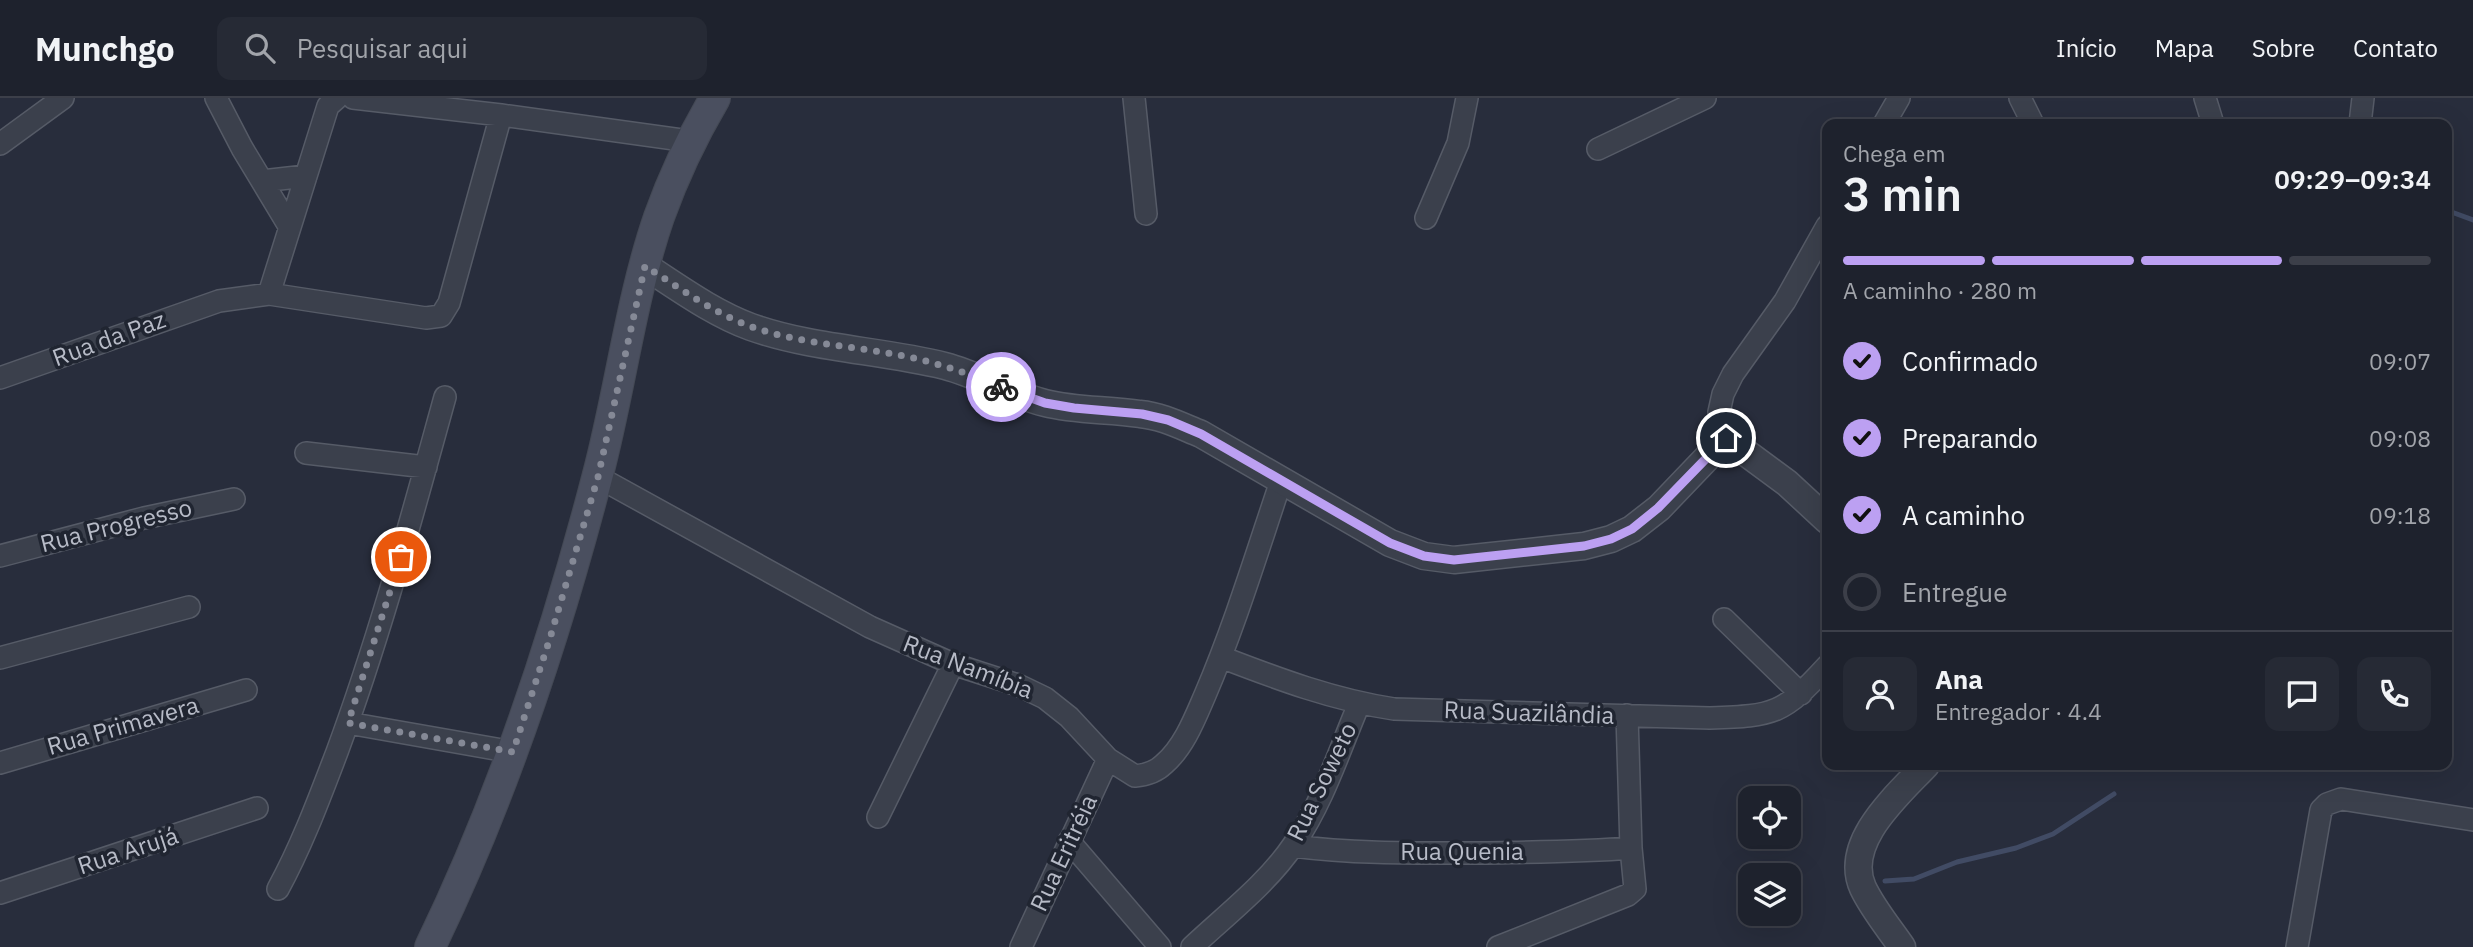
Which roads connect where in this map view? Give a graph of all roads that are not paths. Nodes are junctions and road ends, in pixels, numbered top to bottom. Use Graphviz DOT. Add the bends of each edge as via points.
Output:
graph roads {
  1 [pos="63,98"];
  2 [pos="216,98"];
  3 [pos="337,98"];
  4 [pos="353,98"];
  5 [pos="715,98"];
  6 [pos="1134,98"];
  7 [pos="1467,98"];
  8 [pos="1705,98"];
  9 [pos="1899,98"];
  10 [pos="2020,98"];
  11 [pos="2205,98"];
  12 [pos="2363,98"];
  13 [pos="501,114"];
  14 [pos="1887,119"];
  15 [pos="2030,119"];
  16 [pos="2211,119"];
  17 [pos="2361,119"];
  18 [pos="689,141"];
  19 [pos="0,144"];
  20 [pos="1598,149"];
  21 [pos="306,176"];
  22 [pos="262,181"];
  23 [pos="1146,214"];
  24 [pos="1426,218"];
  25 [pos="289,226"];
  26 [pos="1822,235"];
  27 [pos="645,266"];
  28 [pos="269,294"];
  29 [pos="0,378"];
  30 [pos="445,397"];
  31 [pos="1726,438"];
  32 [pos="306,453"];
  33 [pos="426,467"];
  34 [pos="598,477"];
  35 [pos="1281,481"];
  36 [pos="233,499"];
  37 [pos="1822,515"];
  38 [pos="0,556"];
  39 [pos="189,607"];
  40 [pos="1724,619"];
  41 [pos="1222,657"];
  42 [pos="0,658"];
  43 [pos="953,664"];
  44 [pos="1822,671"];
  45 [pos="246,690"];
  46 [pos="1801,694"];
  47 [pos="1359,704"];
  48 [pos="1627,715"];
  49 [pos="348,723"];
  50 [pos="513,752"];
  51 [pos="1108,759"];
  52 [pos="0,763"];
  53 [pos="1921,770"];
  54 [pos="257,808"];
  55 [pos="878,817"];
  56 [pos="2473,820"];
  57 [pos="1069,841"];
  58 [pos="1293,846"];
  59 [pos="1631,848"];
  60 [pos="278,889"];
  61 [pos="0,893"];
  62 [pos="430,947"];
  63 [pos="1021,947"];
  64 [pos="1160,947"];
  65 [pos="1192,947"];
  66 [pos="1498,947"];
  67 [pos="1902,947"];
  68 [pos="2297,947"];
  1 -- 19 [label="street"];
  2 -- 22 [label="street"];
  3 -- 21 [label="street" via="328,106"];
  4 -- 13 [label="street"];
  5 -- 18 [label="main road"];
  6 -- 23 [label="street"];
  7 -- 24 [label="street" via="1458,143"];
  8 -- 20 [label="street"];
  9 -- 14 [label="street"];
  10 -- 15 [label="street"];
  11 -- 16 [label="street"];
  12 -- 17 [label="street"];
  13 -- 18 [label="street"];
  13 -- 28 [label="street, Rua da Paz" via="449,303 441,316"];
  18 -- 27 [label="main road"];
  21 -- 22 [label="street"];
  21 -- 25 [label="street"];
  22 -- 25 [label="street"];
  25 -- 28 [label="street"];
  26 -- 31 [label="street" via="1785,301 1732,374 1719,412"];
  27 -- 34 [label="main road"];
  27 -- 35 [label="street" via="715,311 751,327 948,367 1045,403 1168,420"];
  28 -- 29 [label="street, Rua da Paz" via="219,300"];
  30 -- 33 [label="street"];
  31 -- 35 [label="street" via="1684,484 1632,529 1584,546 1481,558 1424,556 1390,543"];
  31 -- 37 [label="street"];
  32 -- 33 [label="street"];
  33 -- 49 [label="street"];
  34 -- 43 [label="street, Rua Namíbia" via="870,627"];
  34 -- 50 [label="main road"];
  35 -- 41 [label="street, Rua Namíbia"];
  36 -- 38 [label="street, Rua Progresso"];
  39 -- 42 [label="street"];
  40 -- 46 [label="street"];
  41 -- 47 [label="street, Rua Suazilândia"];
  41 -- 51 [label="street, Rua Namíbia" via="1181,745 1164,764 1149,774 1135,776"];
  43 -- 51 [label="street, Rua Namíbia" via="1045,698"];
  43 -- 55 [label="street"];
  44 -- 46 [label="street, Rua Suazilândia"];
  45 -- 52 [label="street, Rua Primavera"];
  46 -- 48 [label="street, Rua Suazilândia" via="1774,712 1754,717"];
  47 -- 48 [label="street, Rua Suazilândia" via="1394,709"];
  47 -- 58 [label="street, Rua Soweto" via="1311,817"];
  48 -- 59 [label="street"];
  49 -- 50 [label="street"];
  49 -- 60 [label="street" via="311,821"];
  50 -- 62 [label="main road" via="460,886"];
  51 -- 57 [label="street, Rua Eritréia"];
  53 -- 67 [label="street" via="1870,830 1859,872 1862,887"];
  54 -- 61 [label="street, Rua Arujá"];
  56 -- 68 [label="street" via="2341,799 2327,804 2321,810"];
  57 -- 63 [label="street, Rua Eritréia"];
  57 -- 64 [label="street"];
  58 -- 59 [label="street, Rua Quenia" via="1443,853"];
  58 -- 65 [label="street, Rua Soweto"];
  59 -- 66 [label="street" via="1633,892"];
}
